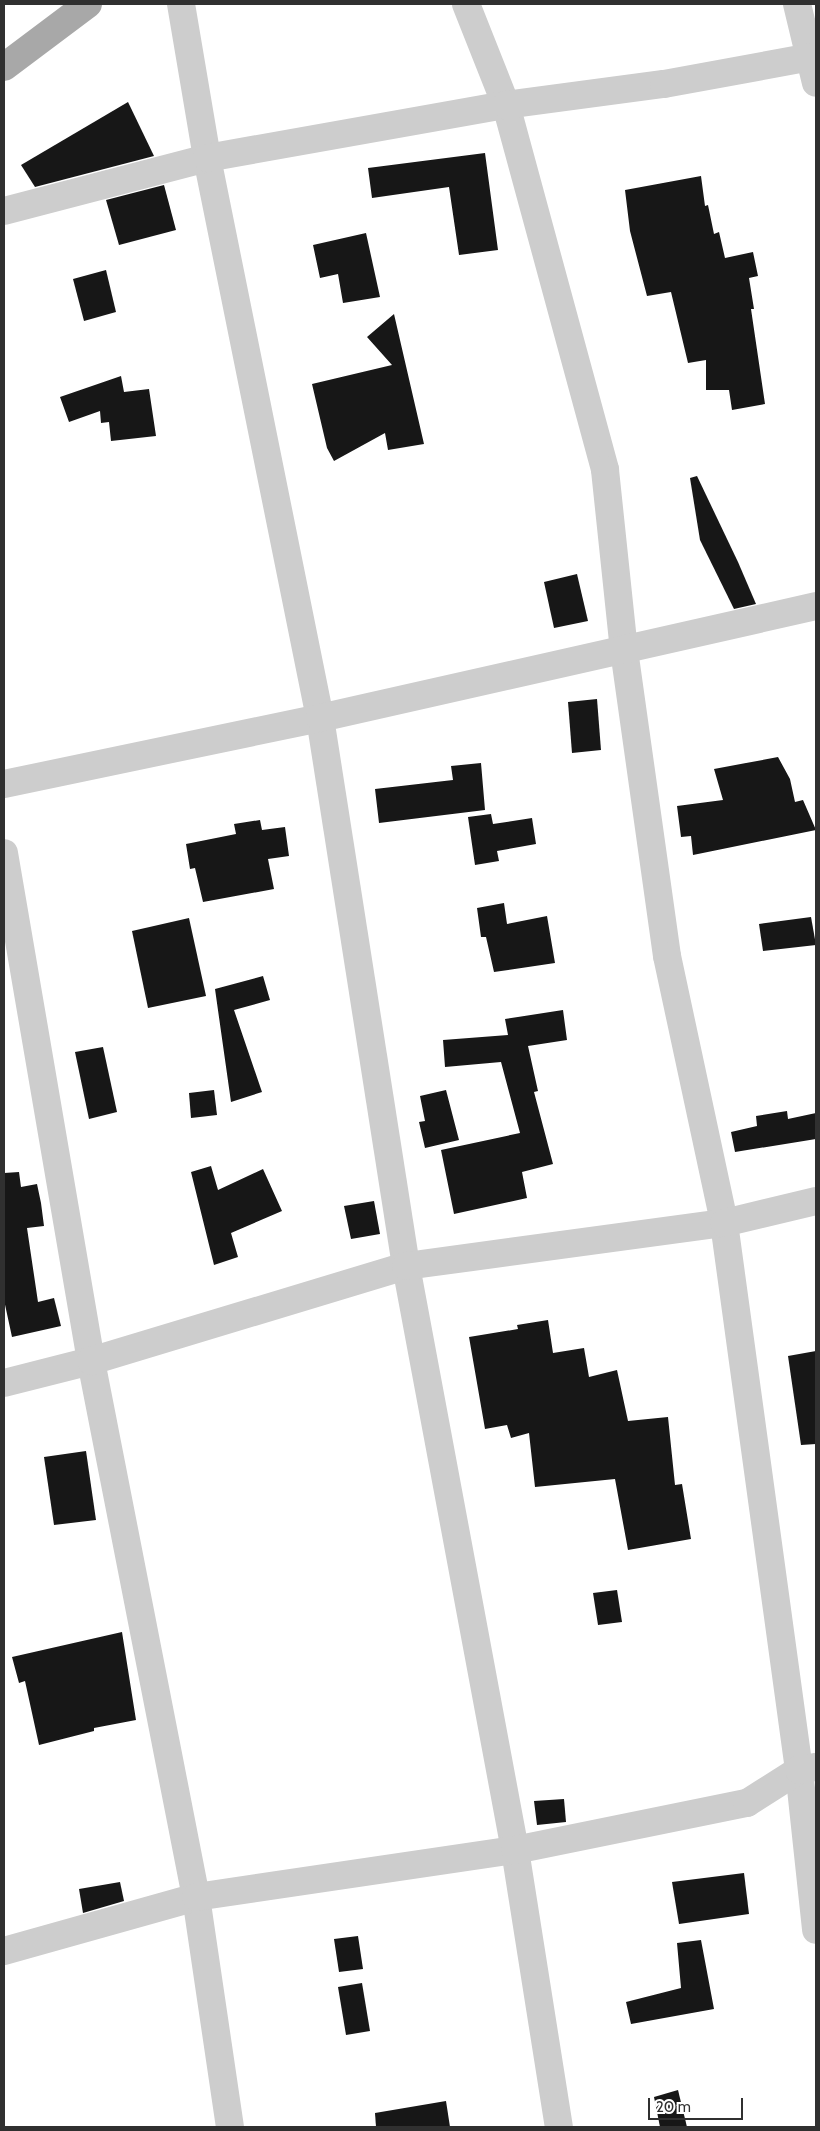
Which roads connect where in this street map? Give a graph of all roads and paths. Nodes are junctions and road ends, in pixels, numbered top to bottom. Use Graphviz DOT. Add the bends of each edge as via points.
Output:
graph roads {
  1 [pos="88,4"];
  2 [pos="181,4"];
  3 [pos="466,4"];
  4 [pos="797,4"];
  5 [pos="815,65"];
  6 [pos="4,67"];
  7 [pos="506,105"];
  8 [pos="207,158"];
  9 [pos="4,211"];
  10 [pos="816,606"];
  11 [pos="624,650"];
  12 [pos="320,718"];
  13 [pos="4,784"];
  14 [pos="4,853"];
  15 [pos="816,1201"];
  16 [pos="724,1222"];
  17 [pos="406,1266"];
  18 [pos="92,1361"];
  19 [pos="4,1383"];
  20 [pos="808,1768"];
  21 [pos="515,1850"];
  22 [pos="196,1897"];
  23 [pos="816,1930"];
  24 [pos="4,1951"];
  25 [pos="230,2127"];
  26 [pos="559,2127"];
  1 -- 6 [label="main road"];
  2 -- 8 [label="street"];
  3 -- 7 [label="street"];
  4 -- 5 [label="street"];
  5 -- 7 [label="street"];
  7 -- 8 [label="street"];
  7 -- 11 [label="street" via="605,470"];
  8 -- 9 [label="street"];
  8 -- 12 [label="street"];
  10 -- 11 [label="street"];
  11 -- 12 [label="street"];
  11 -- 16 [label="street" via="666,956"];
  12 -- 13 [label="street"];
  12 -- 17 [label="street"];
  14 -- 18 [label="street"];
  15 -- 16 [label="street"];
  16 -- 17 [label="street"];
  16 -- 20 [label="street"];
  17 -- 18 [label="street"];
  17 -- 21 [label="street"];
  18 -- 19 [label="street"];
  18 -- 22 [label="street"];
  20 -- 21 [label="street" via="747,1803"];
  20 -- 23 [label="street"];
  21 -- 22 [label="street"];
  21 -- 26 [label="street"];
  22 -- 24 [label="street"];
  22 -- 25 [label="street"];
}
